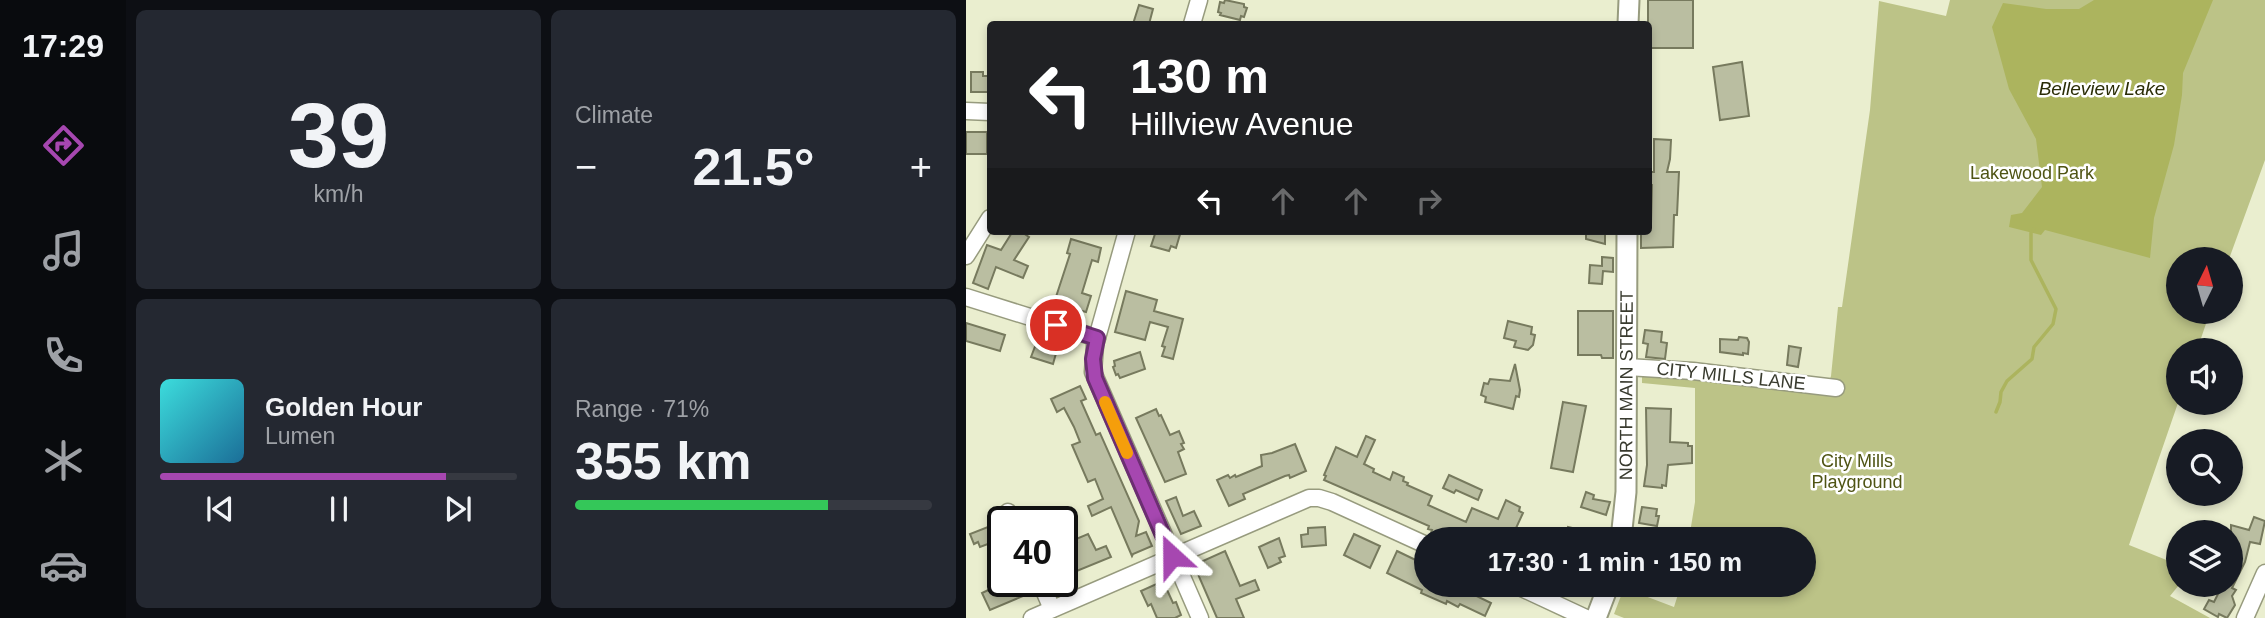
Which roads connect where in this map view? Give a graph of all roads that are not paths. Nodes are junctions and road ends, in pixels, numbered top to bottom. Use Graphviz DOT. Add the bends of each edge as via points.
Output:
graph roads {
  1 [pos="1199,0"];
  2 [pos="1629,0"];
  3 [pos="1193,21"];
  4 [pos="1629,21"];
  5 [pos="966,111"];
  6 [pos="987,112"];
  7 [pos="987,223"];
  8 [pos="1126,235"];
  9 [pos="1628,235"];
  10 [pos="966,256"];
  11 [pos="966,297"];
  12 [pos="1097,338"];
  13 [pos="1627,367"];
  14 [pos="1836,388"];
  15 [pos="1622,527"];
  16 [pos="1414,540"];
  17 [pos="1172,556"];
  18 [pos="2265,573"];
  19 [pos="1047,597"];
  20 [pos="1541,597"];
  21 [pos="1604,597"];
  22 [pos="1052,609"];
  23 [pos="1032,618"];
  24 [pos="1200,618"];
  25 [pos="1586,618"];
  26 [pos="1597,618"];
  27 [pos="2245,618"];
  1 -- 3 [label="street"];
  2 -- 4 [label="main road"];
  5 -- 6 [label="street"];
  7 -- 10 [label="street"];
  8 -- 12 [label="street"];
  9 -- 13 [label="main road, NORTH MAIN STREET"];
  11 -- 12 [label="street"];
  12 -- 17 [label="street" via="1095,378"];
  13 -- 14 [label="street, CITY MILLS LANE"];
  13 -- 15 [label="main road, NORTH MAIN STREET"];
  16 -- 17 [label="street" via="1316,498"];
  17 -- 22 [label="street"];
  17 -- 24 [label="street"];
  18 -- 27 [label="street"];
  19 -- 22 [label="street"];
  20 -- 25 [label="street"];
  21 -- 26 [label="main road"];
  22 -- 23 [label="street"];
}
